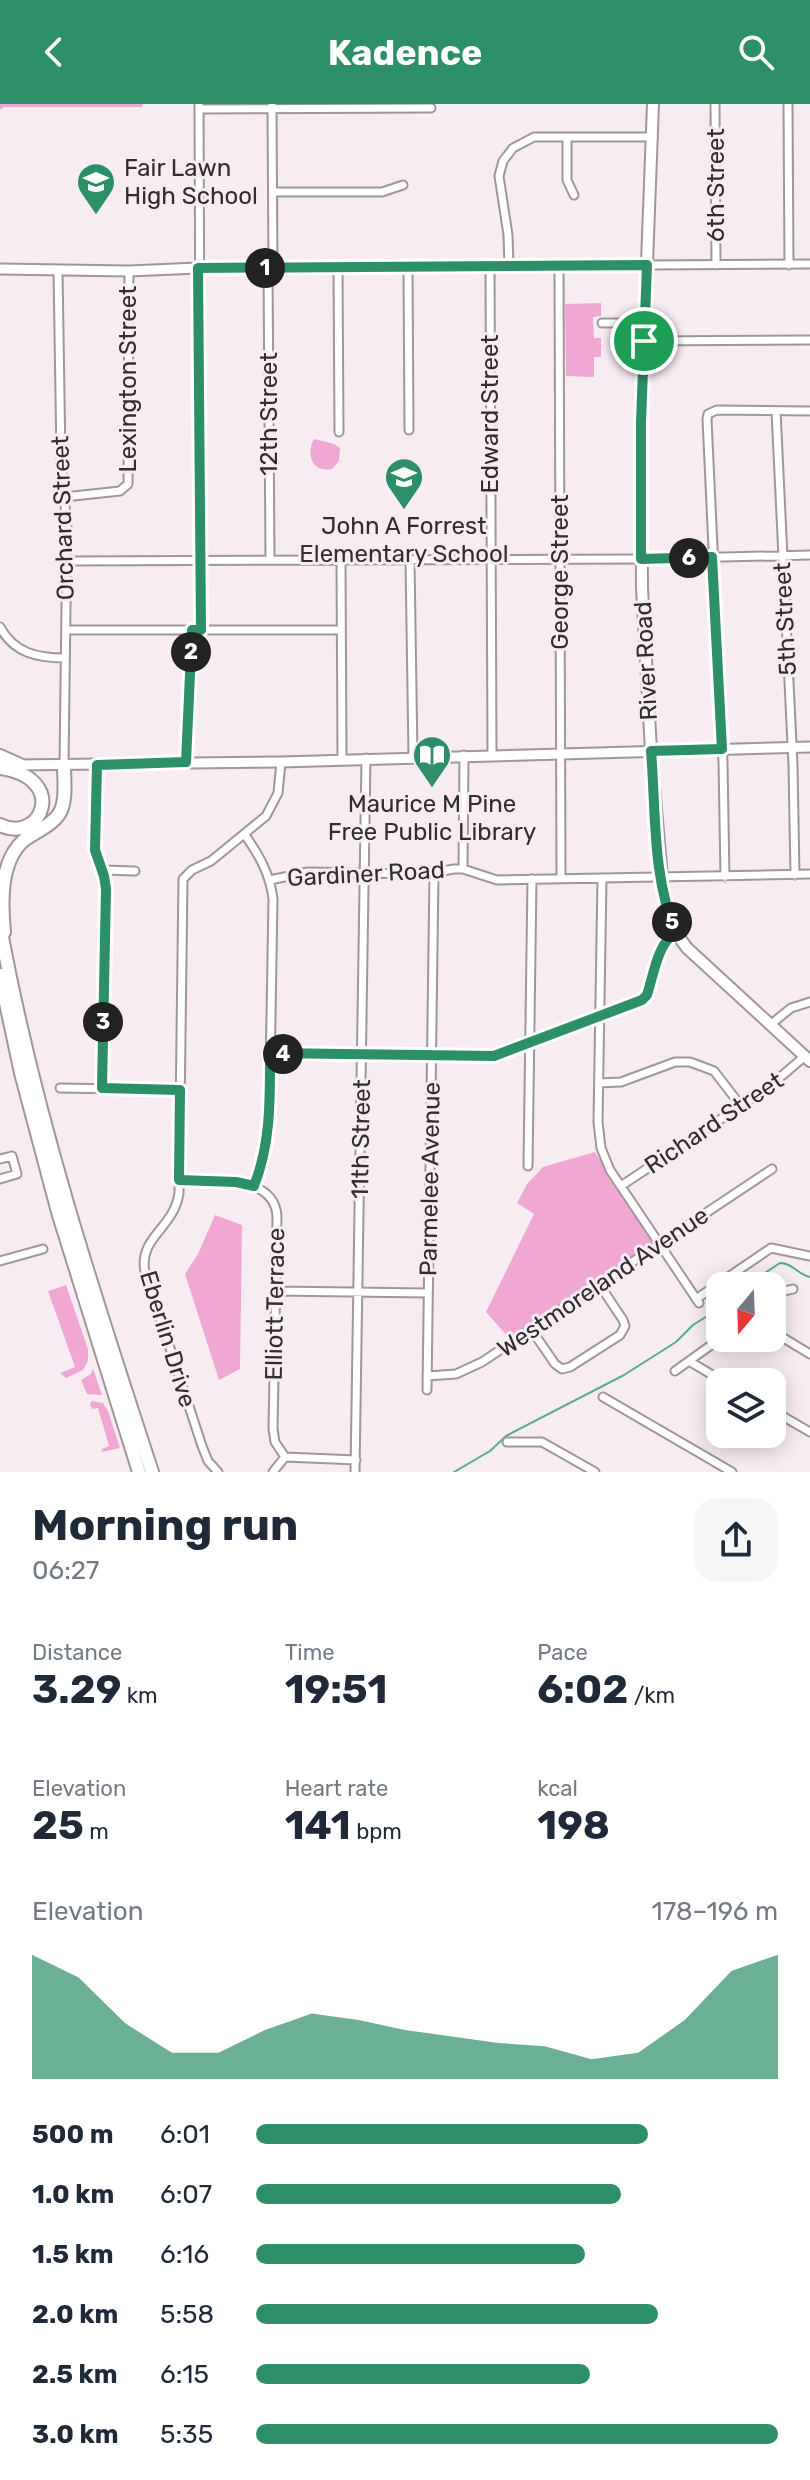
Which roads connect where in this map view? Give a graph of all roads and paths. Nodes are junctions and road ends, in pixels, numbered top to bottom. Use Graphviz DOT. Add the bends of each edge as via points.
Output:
graph roads {
  1 [pos="653,104"];
  2 [pos="715,104"];
  3 [pos="788,104"];
  4 [pos="199,106"];
  5 [pos="272,106"];
  6 [pos="344,106"];
  7 [pos="431,108"];
  8 [pos="567,137"];
  9 [pos="653,137"];
  10 [pos="403,185"];
  11 [pos="273,192"];
  12 [pos="574,195"];
  13 [pos="810,264"];
  14 [pos="559,265"];
  15 [pos="647,265"];
  16 [pos="716,265"];
  17 [pos="789,265"];
  18 [pos="490,266"];
  19 [pos="509,266"];
  20 [pos="338,267"];
  21 [pos="408,267"];
  22 [pos="198,268"];
  23 [pos="271,268"];
  24 [pos="0,269"];
  25 [pos="58,270"];
  26 [pos="129,271"];
  27 [pos="602,323"];
  28 [pos="645,323"];
  29 [pos="810,340"];
  30 [pos="644,341"];
  31 [pos="776,411"];
  32 [pos="810,411"];
  33 [pos="409,430"];
  34 [pos="339,432"];
  35 [pos="64,497"];
  36 [pos="810,555"];
  37 [pos="783,556"];
  38 [pos="712,557"];
  39 [pos="491,559"];
  40 [pos="560,559"];
  41 [pos="641,559"];
  42 [pos="200,560"];
  43 [pos="270,560"];
  44 [pos="341,560"];
  45 [pos="410,560"];
  46 [pos="67,561"];
  47 [pos="0,627"];
  48 [pos="66,630"];
  49 [pos="196,630"];
  50 [pos="341,630"];
  51 [pos="65,658"];
  52 [pos="791,747"];
  53 [pos="810,747"];
  54 [pos="722,749"];
  55 [pos="651,751"];
  56 [pos="561,754"];
  57 [pos="464,755"];
  58 [pos="492,755"];
  59 [pos="0,756"];
  60 [pos="413,757"];
  61 [pos="366,758"];
  62 [pos="342,759"];
  63 [pos="186,762"];
  64 [pos="281,762"];
  65 [pos="20,765"];
  66 [pos="64,765"];
  67 [pos="97,765"];
  68 [pos="0,767"];
  69 [pos="0,825"];
  70 [pos="245,835"];
  71 [pos="463,869"];
  72 [pos="102,870"];
  73 [pos="135,871"];
  74 [pos="365,873"];
  75 [pos="434,873"];
  76 [pos="810,874"];
  77 [pos="795,875"];
  78 [pos="661,877"];
  79 [pos="725,877"];
  80 [pos="561,878"];
  81 [pos="602,878"];
  82 [pos="532,879"];
  83 [pos="270,880"];
  84 [pos="0,926"];
  85 [pos="676,933"];
  86 [pos="4,971"];
  87 [pos="0,987"];
  88 [pos="810,1002"];
  89 [pos="600,1016"];
  90 [pos="770,1025"];
  91 [pos="11,1026"];
  92 [pos="530,1044"];
  93 [pos="270,1053"];
  94 [pos="362,1055"];
  95 [pos="432,1056"];
  96 [pos="807,1058"];
  97 [pos="599,1083"];
  98 [pos="60,1088"];
  99 [pos="102,1088"];
  100 [pos="180,1090"];
  101 [pos="741,1106"];
  102 [pos="0,1159"];
  103 [pos="528,1166"];
  104 [pos="772,1169"];
  105 [pos="0,1179"];
  106 [pos="179,1180"];
  107 [pos="254,1186"];
  108 [pos="621,1186"];
  109 [pos="660,1244"];
  110 [pos="43,1249"];
  111 [pos="810,1256"];
  112 [pos="0,1261"];
  113 [pos="599,1284"];
  114 [pos="793,1289"];
  115 [pos="275,1291"];
  116 [pos="786,1291"];
  117 [pos="358,1292"];
  118 [pos="428,1293"];
  119 [pos="531,1329"];
  120 [pos="786,1339"];
  121 [pos="706,1349"];
  122 [pos="810,1354"];
  123 [pos="689,1361"];
  124 [pos="675,1371"];
  125 [pos="706,1371"];
  126 [pos="427,1376"];
  127 [pos="427,1390"];
  128 [pos="603,1397"];
  129 [pos="786,1418"];
  130 [pos="810,1432"];
  131 [pos="507,1442"];
  132 [pos="285,1457"];
  133 [pos="356,1460"];
  134 [pos="139,1472"];
  135 [pos="152,1472"];
  136 [pos="218,1472"];
  137 [pos="273,1472"];
  138 [pos="355,1472"];
  139 [pos="595,1472"];
  140 [pos="732,1472"];
  1 -- 9 [label="main road, River Road"];
  2 -- 16 [label="street, 6th Street"];
  3 -- 17 [label="street"];
  4 -- 5 [label="street"];
  4 -- 22 [label="street"];
  5 -- 6 [label="street"];
  5 -- 11 [label="street, 12th Street"];
  6 -- 7 [label="street"];
  8 -- 9 [label="street"];
  8 -- 12 [label="street" via="567,180"];
  8 -- 19 [label="street" via="526,139 503,161 499,183"];
  9 -- 15 [label="main road, River Road"];
  10 -- 11 [label="street" via="382,192"];
  11 -- 23 [label="street, 12th Street"];
  13 -- 17 [label="street"];
  14 -- 15 [label="main road"];
  14 -- 19 [label="main road"];
  14 -- 40 [label="street, George Street"];
  15 -- 16 [label="street"];
  15 -- 28 [label="main road, River Road"];
  16 -- 17 [label="street"];
  18 -- 19 [label="main road"];
  18 -- 21 [label="main road"];
  18 -- 39 [label="street, Edward Street"];
  20 -- 21 [label="main road"];
  20 -- 23 [label="main road"];
  20 -- 34 [label="street"];
  21 -- 33 [label="street"];
  22 -- 23 [label="main road"];
  22 -- 26 [label="main road"];
  22 -- 42 [label="street"];
  23 -- 43 [label="street, 12th Street"];
  24 -- 25 [label="main road"];
  25 -- 26 [label="main road"];
  25 -- 35 [label="street, Orchard Street"];
  26 -- 35 [label="street, Lexington Street" via="126,488"];
  27 -- 28 [label="street"];
  28 -- 30 [label="main road, River Road"];
  29 -- 30 [label="street"];
  30 -- 41 [label="main road, River Road"];
  31 -- 32 [label="street"];
  31 -- 37 [label="street, 5th Street"];
  31 -- 38 [label="street" via="708,414"];
  35 -- 46 [label="street, Orchard Street"];
  36 -- 37 [label="street"];
  37 -- 38 [label="street"];
  37 -- 52 [label="street, 5th Street"];
  38 -- 41 [label="street"];
  38 -- 54 [label="street"];
  39 -- 40 [label="street"];
  39 -- 45 [label="street"];
  39 -- 58 [label="street, Edward Street"];
  40 -- 41 [label="street"];
  40 -- 56 [label="street, George Street"];
  41 -- 55 [label="main road, River Road"];
  42 -- 43 [label="street"];
  42 -- 46 [label="street"];
  42 -- 49 [label="street"];
  43 -- 44 [label="street"];
  44 -- 45 [label="street"];
  44 -- 50 [label="street"];
  45 -- 60 [label="street"];
  46 -- 48 [label="street, Orchard Street"];
  47 -- 51 [label="street" via="25,652"];
  48 -- 49 [label="street"];
  48 -- 51 [label="street, Orchard Street"];
  49 -- 50 [label="street"];
  49 -- 63 [label="street"];
  50 -- 62 [label="street"];
  51 -- 66 [label="street, Orchard Street"];
  52 -- 53 [label="main road"];
  52 -- 54 [label="main road"];
  52 -- 77 [label="street, 5th Street"];
  54 -- 55 [label="main road"];
  54 -- 79 [label="street"];
  55 -- 56 [label="main road"];
  55 -- 78 [label="main road, River Road"];
  56 -- 58 [label="main road"];
  56 -- 80 [label="street, George Street"];
  57 -- 58 [label="main road"];
  57 -- 60 [label="main road"];
  57 -- 71 [label="street"];
  59 -- 65 [label="highway"];
  60 -- 61 [label="main road"];
  61 -- 62 [label="main road"];
  61 -- 74 [label="street, 11th Street"];
  62 -- 64 [label="main road"];
  63 -- 64 [label="main road"];
  63 -- 67 [label="main road"];
  64 -- 70 [label="street" via="274,802"];
  65 -- 66 [label="main road"];
  65 -- 68 [label="main road"];
  66 -- 67 [label="main road"];
  66 -- 86 [label="highway" via="59,814 20,843 3,872"];
  67 -- 72 [label="street" via="95,850"];
  68 -- 69 [label="highway" via="32,779 43,804 23,828"];
  70 -- 83 [label="street"];
  70 -- 100 [label="street, Eberlin Drive" via="183,879"];
  71 -- 75 [label="street, Gardiner Road"];
  71 -- 82 [label="street" via="491,879"];
  72 -- 73 [label="street"];
  72 -- 99 [label="street"];
  74 -- 75 [label="street, Gardiner Road"];
  74 -- 83 [label="street, Gardiner Road" via="308,872"];
  74 -- 94 [label="street, 11th Street"];
  75 -- 95 [label="street, Parmelee Avenue"];
  76 -- 77 [label="street"];
  77 -- 79 [label="street"];
  78 -- 79 [label="street"];
  78 -- 81 [label="street"];
  78 -- 85 [label="main road, River Road"];
  80 -- 81 [label="street"];
  80 -- 82 [label="street"];
  81 -- 89 [label="street"];
  82 -- 92 [label="street"];
  83 -- 93 [label="street"];
  84 -- 86 [label="highway"];
  85 -- 89 [label="street" via="664,944 645,998"];
  85 -- 90 [label="main road, River Road"];
  86 -- 91 [label="highway"];
  86 -- 135 [label="highway" via="68,1209"];
  87 -- 91 [label="highway"];
  88 -- 90 [label="street" via="791,1008"];
  89 -- 92 [label="street"];
  89 -- 97 [label="street"];
  90 -- 96 [label="main road, River Road"];
  91 -- 134 [label="highway" via="67,1244"];
  92 -- 95 [label="street" via="494,1056"];
  92 -- 103 [label="street"];
  93 -- 94 [label="street"];
  93 -- 107 [label="street" via="269,1132"];
  94 -- 95 [label="street"];
  94 -- 117 [label="street, 11th Street"];
  95 -- 118 [label="street, Parmelee Avenue"];
  96 -- 101 [label="street, Richard Street"];
  97 -- 101 [label="street" via="690,1062 714,1071"];
  97 -- 108 [label="street" via="599,1139"];
  98 -- 99 [label="street"];
  99 -- 100 [label="street"];
  100 -- 106 [label="street, Eberlin Drive"];
  101 -- 108 [label="street, Richard Street"];
  102 -- 105 [label="street" via="12,1156 17,1174"];
  104 -- 109 [label="street, Westmoreland Avenue"];
  106 -- 107 [label="street"];
  106 -- 136 [label="street, Eberlin Drive" via="176,1207 150,1243 144,1265 202,1446"];
  107 -- 115 [label="street, Elliott Terrace" via="276,1209"];
  108 -- 109 [label="street"];
  109 -- 111 [label="street" via="698,1301 771,1248"];
  109 -- 113 [label="street, Westmoreland Avenue"];
  110 -- 112 [label="street"];
  113 -- 119 [label="street, Westmoreland Avenue"];
  113 -- 119 [label="street" via="623,1320 620,1335 562,1369"];
  114 -- 116 [label="street"];
  115 -- 117 [label="street"];
  115 -- 132 [label="street, Elliott Terrace" via="273,1429"];
  117 -- 118 [label="street"];
  117 -- 133 [label="street, 11th Street"];
  118 -- 126 [label="street, Parmelee Avenue"];
  119 -- 126 [label="street, Westmoreland Avenue" via="465,1371"];
  120 -- 122 [label="street"];
  121 -- 123 [label="street"];
  123 -- 124 [label="street"];
  123 -- 125 [label="street"];
  126 -- 127 [label="street, Parmelee Avenue"];
  128 -- 140 [label="street"];
  129 -- 130 [label="street"];
  131 -- 139 [label="street" via="542,1442"];
  132 -- 133 [label="street"];
  132 -- 137 [label="street"];
  133 -- 138 [label="street, 11th Street"];
}
